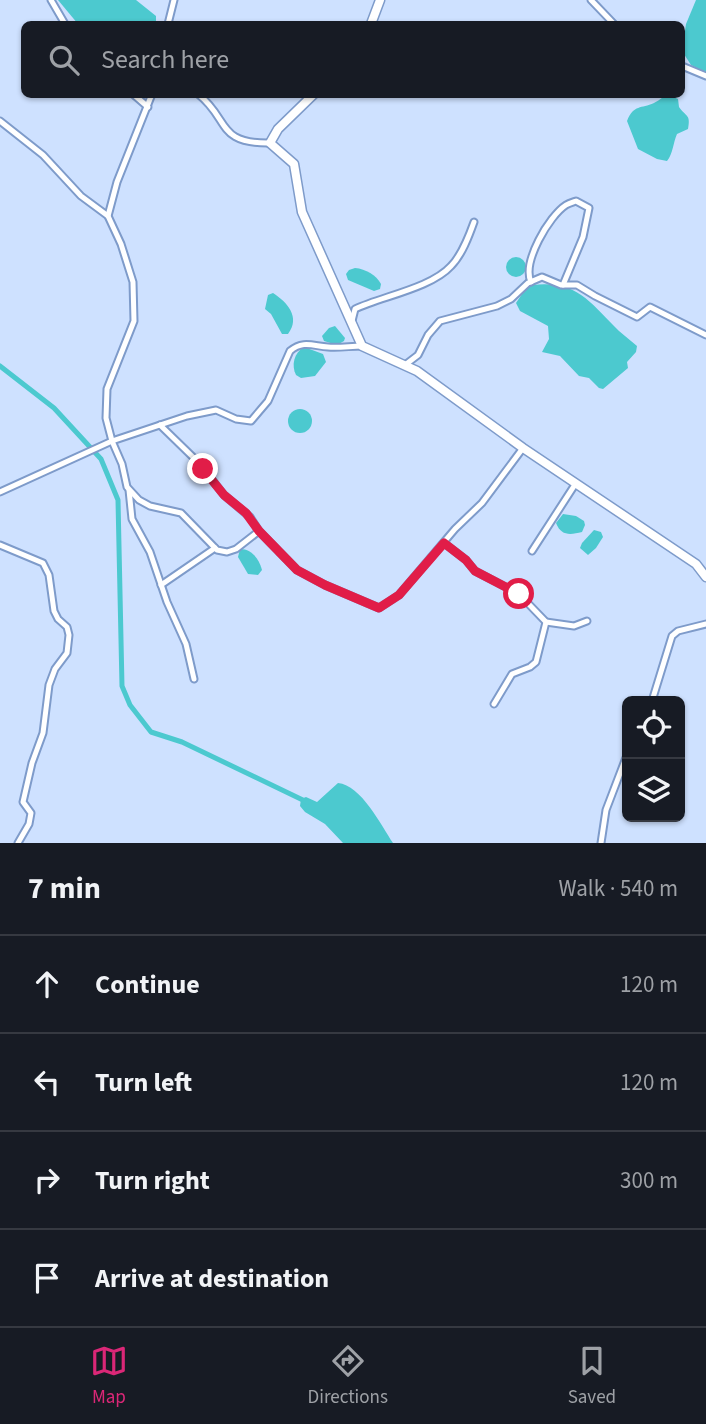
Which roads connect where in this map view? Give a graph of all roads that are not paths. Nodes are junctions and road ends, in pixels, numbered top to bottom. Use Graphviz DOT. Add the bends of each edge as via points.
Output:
graph roads {
  1 [pos="51,0"];
  2 [pos="174,0"];
  3 [pos="380,0"];
  4 [pos="591,0"];
  5 [pos="63,21"];
  6 [pos="169,21"];
  7 [pos="372,21"];
  8 [pos="611,21"];
  9 [pos="685,68"];
  10 [pos="706,76"];
  11 [pos="138,98"];
  12 [pos="151,98"];
  13 [pos="208,98"];
  14 [pos="310,98"];
  15 [pos="148,107"];
  16 [pos="0,121"];
  17 [pos="270,143"];
  18 [pos="108,216"];
  19 [pos="474,222"];
  20 [pos="531,282"];
  21 [pos="563,285"];
  22 [pos="351,323"];
  23 [pos="706,335"];
  24 [pos="362,346"];
  25 [pos="405,365"];
  26 [pos="160,425"];
  27 [pos="112,442"];
  28 [pos="523,448"];
  29 [pos="576,483"];
  30 [pos="129,490"];
  31 [pos="0,492"];
  32 [pos="259,531"];
  33 [pos="444,543"];
  34 [pos="0,545"];
  35 [pos="215,548"];
  36 [pos="532,551"];
  37 [pos="706,577"];
  38 [pos="161,585"];
  39 [pos="587,621"];
  40 [pos="546,622"];
  41 [pos="706,624"];
  42 [pos="194,679"];
  43 [pos="654,696"];
  44 [pos="494,704"];
  45 [pos="625,759"];
  46 [pos="19,843"];
  47 [pos="601,843"];
  1 -- 5 [label="street"];
  2 -- 6 [label="street"];
  3 -- 7 [label="street"];
  4 -- 8 [label="street"];
  9 -- 10 [label="street"];
  11 -- 15 [label="street"];
  12 -- 15 [label="street"];
  13 -- 17 [label="street" via="223,127 239,139"];
  14 -- 17 [label="street"];
  15 -- 18 [label="street"];
  16 -- 18 [label="street"];
  17 -- 22 [label="street" via="294,163 302,212"];
  18 -- 27 [label="street" via="133,282 134,321 107,389 106,418"];
  19 -- 22 [label="street" via="457,259 442,274 355,309"];
  20 -- 21 [label="street" via="542,277"];
  20 -- 21 [label="street" via="528,270 533,251 554,218 576,201 589,208 587,222"];
  20 -- 25 [label="street" via="497,306 440,321 418,355"];
  21 -- 23 [label="street" via="577,285 637,317 650,307"];
  22 -- 24 [label="street"];
  24 -- 25 [label="street"];
  24 -- 26 [label="street" via="296,346 268,401 251,421 211,410"];
  25 -- 28 [label="street"];
  26 -- 27 [label="street"];
  26 -- 32 [label="street"];
  27 -- 30 [label="street"];
  27 -- 31 [label="street"];
  28 -- 29 [label="street"];
  28 -- 33 [label="street" via="482,503"];
  29 -- 36 [label="street"];
  29 -- 37 [label="street" via="696,564"];
  30 -- 35 [label="street" via="150,506 181,513"];
  30 -- 38 [label="street" via="132,519"];
  32 -- 33 [label="street" via="297,570 379,608 399,595"];
  32 -- 35 [label="street" via="236,549"];
  33 -- 40 [label="street" via="475,571 519,594"];
  34 -- 46 [label="street" via="43,563 54,611 68,626 69,635 67,653 49,685 43,733 23,802 31,813 29,824"];
  35 -- 38 [label="street"];
  38 -- 42 [label="street" via="186,644"];
  39 -- 40 [label="street" via="574,626"];
  40 -- 44 [label="street" via="536,662 512,674"];
  41 -- 43 [label="street" via="672,636"];
  45 -- 47 [label="street" via="606,810"];
}
